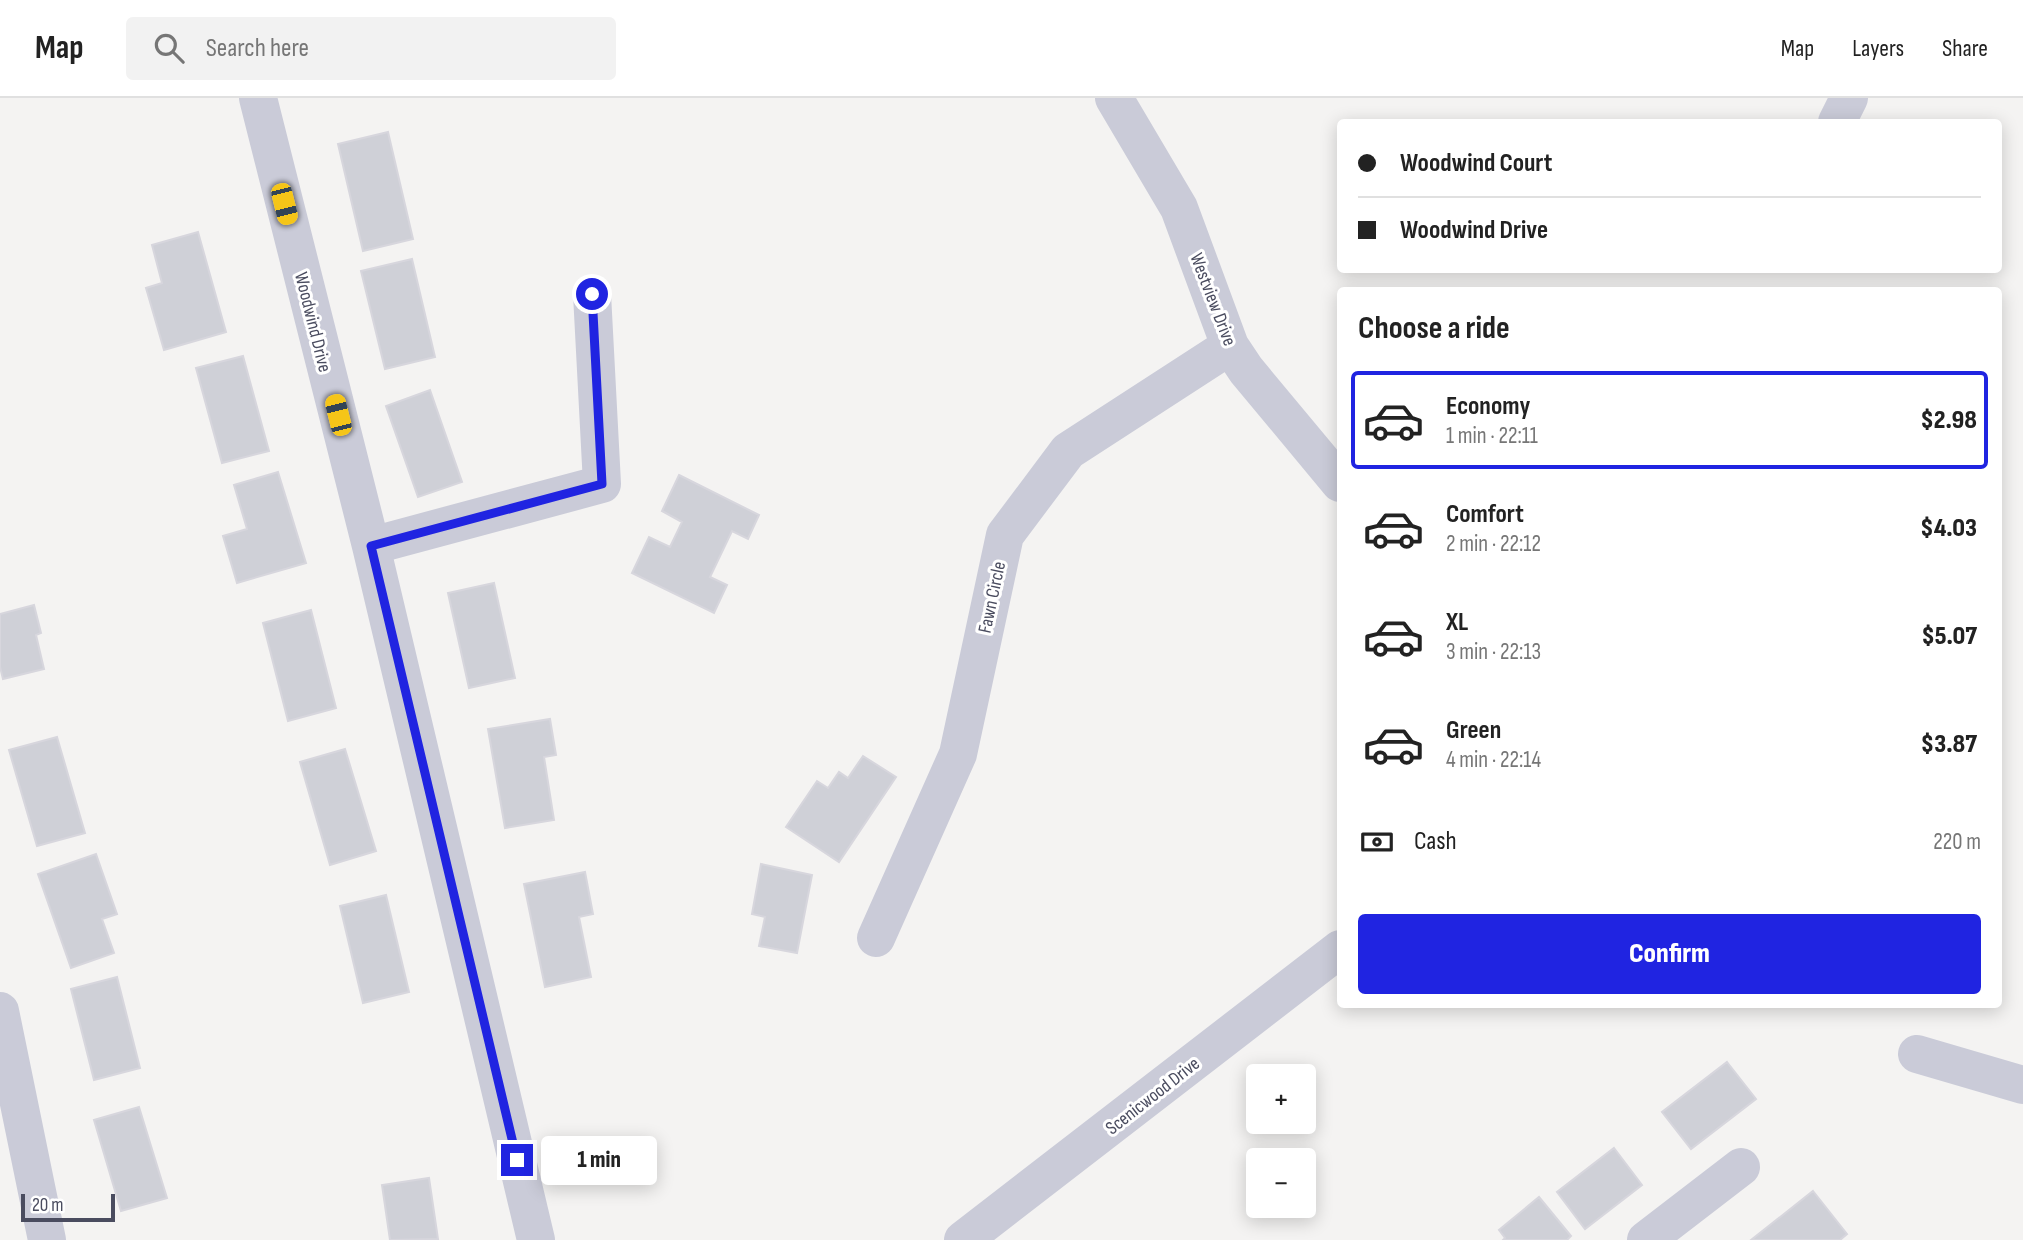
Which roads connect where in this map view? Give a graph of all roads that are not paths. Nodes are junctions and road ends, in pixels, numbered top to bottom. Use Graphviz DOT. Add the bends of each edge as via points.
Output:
graph roads {
  1 [pos="258,98"];
  2 [pos="1114,98"];
  3 [pos="1849,98"];
  4 [pos="1838,119"];
  5 [pos="592,294"];
  6 [pos="1230,346"];
  7 [pos="1337,479"];
  8 [pos="371,546"];
  9 [pos="876,938"];
  10 [pos="1337,951"];
  11 [pos="0,1011"];
  12 [pos="1917,1054"];
  13 [pos="2023,1085"];
  14 [pos="1741,1167"];
  15 [pos="47,1240"];
  16 [pos="537,1240"];
  17 [pos="963,1240"];
  18 [pos="1646,1240"];
  1 -- 8 [label="street, Woodwind Drive"];
  2 -- 6 [label="street, Westview Drive" via="1179,208"];
  3 -- 4 [label="street"];
  5 -- 8 [label="street" via="602,484"];
  6 -- 7 [label="street, Westview Drive"];
  6 -- 9 [label="street, Fawn Circle" via="1068,452 1004,535 958,754"];
  8 -- 16 [label="street, Woodwind Drive"];
  10 -- 17 [label="street, Scenicwood Drive"];
  11 -- 15 [label="street"];
  12 -- 13 [label="street"];
  14 -- 18 [label="street"];
}
